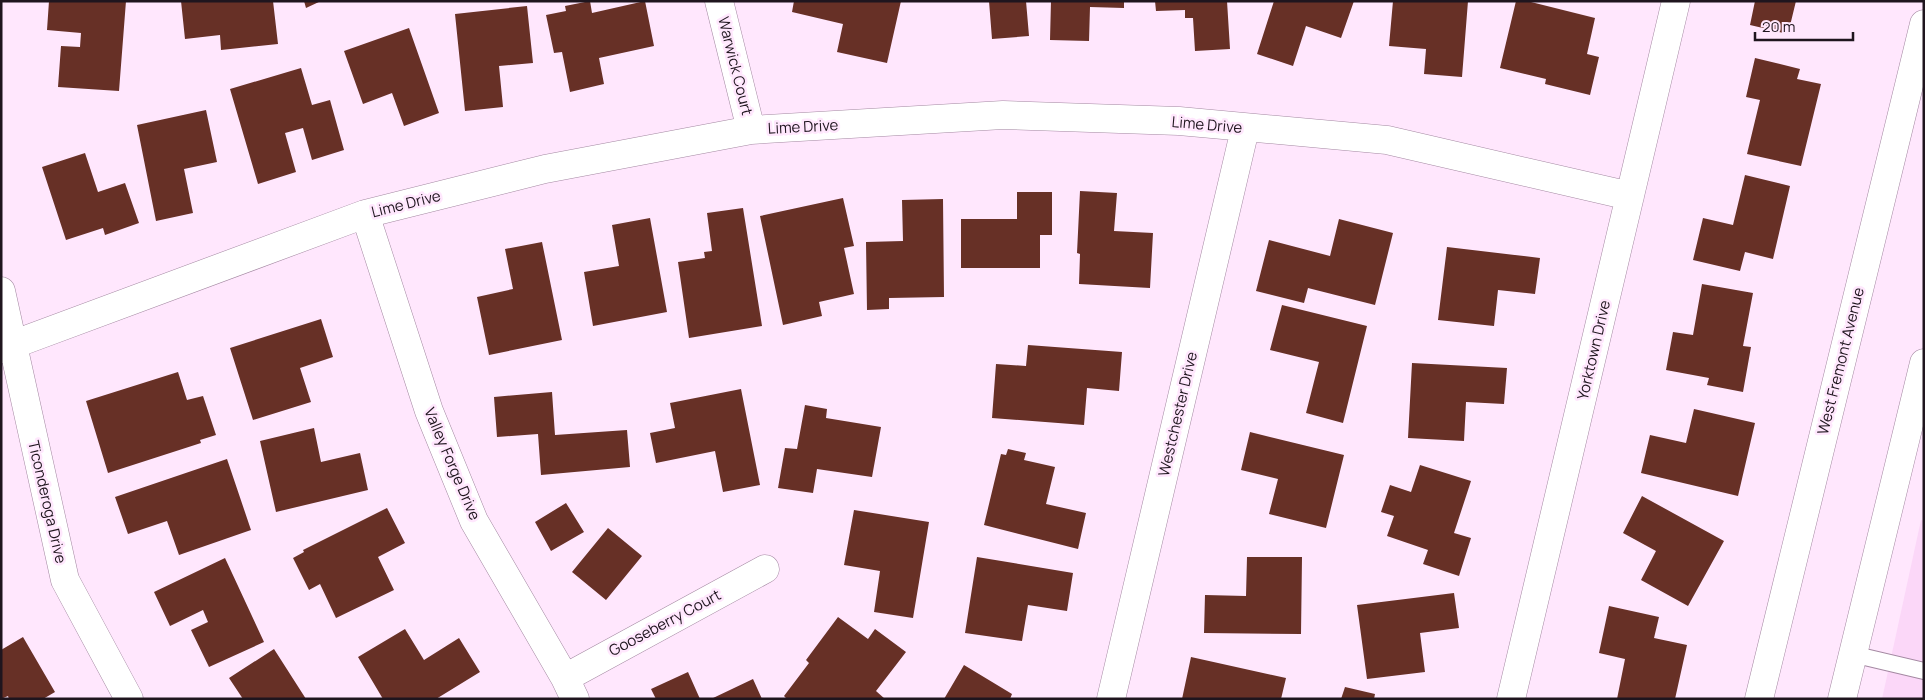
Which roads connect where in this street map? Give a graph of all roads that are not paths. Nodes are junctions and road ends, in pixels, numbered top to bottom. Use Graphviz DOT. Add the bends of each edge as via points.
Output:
graph roads {
  1 [pos="719,1"];
  2 [pos="1676,1"];
  3 [pos="1924,24"];
  4 [pos="1245,129"];
  5 [pos="750,130"];
  6 [pos="1630,196"];
  7 [pos="365,214"];
  8 [pos="1,291"];
  9 [pos="7,347"];
  10 [pos="1924,363"];
  11 [pos="765,569"];
  12 [pos="1852,654"];
  13 [pos="1924,671"];
  14 [pos="570,688"];
  15 [pos="129,699"];
  16 [pos="1111,699"];
  17 [pos="1511,699"];
  18 [pos="1759,699"];
  19 [pos="1842,699"];
  1 -- 5 [label="street, Warwick Court"];
  2 -- 6 [label="street, Yorktown Drive"];
  3 -- 18 [label="street, West Fremont Avenue"];
  4 -- 5 [label="street, Lime Drive" via="1178,121 1003,115"];
  4 -- 6 [label="street, Lime Drive" via="1387,140"];
  4 -- 16 [label="street, Westchester Drive"];
  5 -- 7 [label="street, Lime Drive" via="545,169"];
  6 -- 17 [label="street, Yorktown Drive"];
  7 -- 9 [label="street, Lime Drive"];
  7 -- 14 [label="street, Valley Forge Drive" via="429,411 474,521"];
  8 -- 9 [label="street, Ticonderoga Drive"];
  9 -- 15 [label="street, Ticonderoga Drive" via="65,580"];
  10 -- 12 [label="street"];
  11 -- 14 [label="street, Gooseberry Court"];
  12 -- 13 [label="lane"];
  12 -- 19 [label="street"];
}
